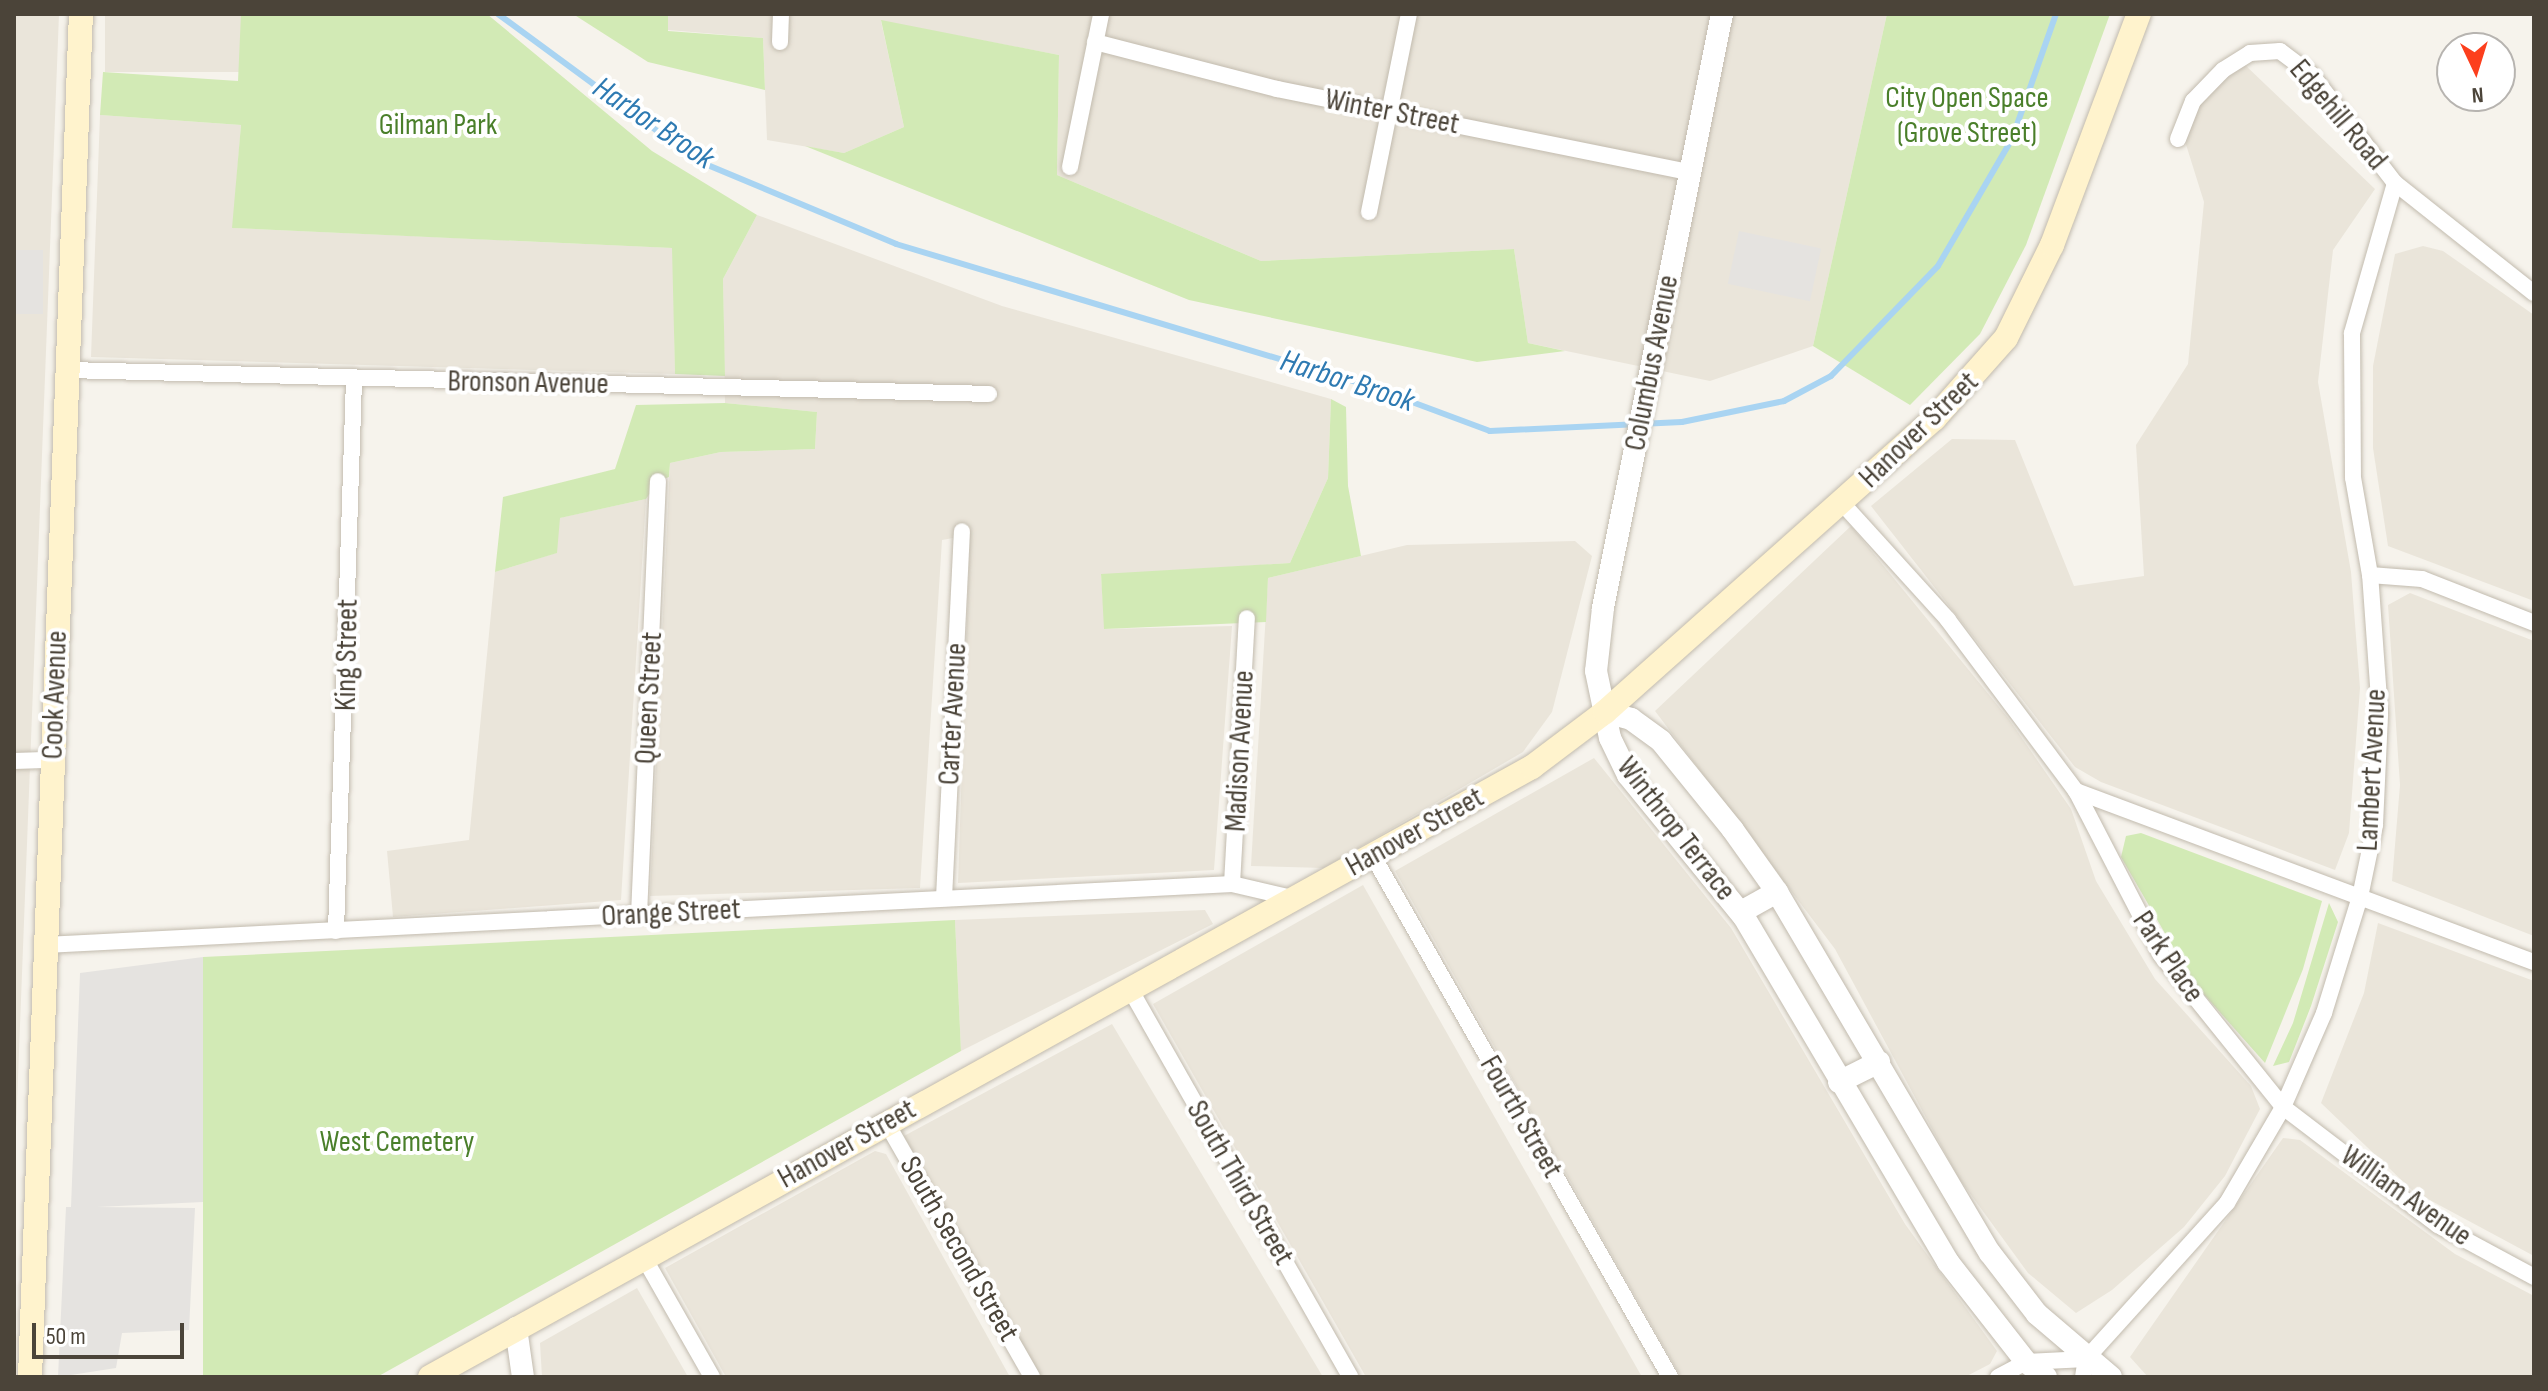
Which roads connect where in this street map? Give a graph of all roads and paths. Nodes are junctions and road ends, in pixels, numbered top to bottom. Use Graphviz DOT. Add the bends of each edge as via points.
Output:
graph roads {
  1 [pos="81,14"];
  2 [pos="781,14"];
  3 [pos="1101,14"];
  4 [pos="1409,14"];
  5 [pos="1722,14"];
  6 [pos="2139,14"];
  7 [pos="780,42"];
  8 [pos="1095,42"];
  9 [pos="1390,112"];
  10 [pos="2178,139"];
  11 [pos="1070,167"];
  12 [pos="1690,172"];
  13 [pos="2395,183"];
  14 [pos="1369,212"];
  15 [pos="2534,293"];
  16 [pos="68,370"];
  17 [pos="354,379"];
  18 [pos="989,394"];
  19 [pos="658,481"];
  20 [pos="1843,504"];
  21 [pos="962,531"];
  22 [pos="2370,575"];
  23 [pos="1247,618"];
  24 [pos="2534,623"];
  25 [pos="1605,712"];
  26 [pos="52,760"];
  27 [pos="14,761"];
  28 [pos="2076,791"];
  29 [pos="1373,856"];
  30 [pos="1232,884"];
  31 [pos="1777,892"];
  32 [pos="2360,897"];
  33 [pos="944,898"];
  34 [pos="1296,899"];
  35 [pos="1741,912"];
  36 [pos="639,915"];
  37 [pos="336,931"];
  38 [pos="45,945"];
  39 [pos="2534,962"];
  40 [pos="1130,989"];
  41 [pos="1879,1062"];
  42 [pos="1839,1082"];
  43 [pos="2283,1107"];
  44 [pos="886,1122"];
  45 [pos="643,1256"];
  46 [pos="2534,1277"];
  47 [pos="516,1328"];
  48 [pos="2026,1362"];
  49 [pos="2085,1368"];
  50 [pos="30,1377"];
  51 [pos="430,1377"];
  52 [pos="523,1377"];
  53 [pos="712,1377"];
  54 [pos="1032,1377"];
  55 [pos="1350,1377"];
  56 [pos="1670,1377"];
  57 [pos="1998,1377"];
  58 [pos="2046,1377"];
  59 [pos="2111,1377"];
  1 -- 16 [label="main road, Cook Avenue"];
  2 -- 7 [label="street"];
  3 -- 8 [label="street"];
  4 -- 9 [label="street"];
  5 -- 12 [label="street, Columbus Avenue"];
  6 -- 20 [label="main road, Hanover Street" via="2037,281 2006,338 1973,380"];
  8 -- 9 [label="street, Winter Street"];
  8 -- 11 [label="street"];
  9 -- 12 [label="street, Winter Street"];
  9 -- 14 [label="street"];
  10 -- 13 [label="street, Edgehill Road" via="2193,101 2223,70 2250,53 2280,51 2311,74"];
  12 -- 25 [label="street, Columbus Avenue" via="1597,650"];
  13 -- 15 [label="street, Edgehill Road"];
  13 -- 22 [label="street, Lambert Avenue" via="2352,333 2353,478"];
  16 -- 17 [label="street, Bronson Avenue"];
  16 -- 26 [label="main road, Cook Avenue"];
  17 -- 18 [label="street, Bronson Avenue"];
  17 -- 37 [label="street, King Street"];
  19 -- 36 [label="street, Queen Street"];
  20 -- 25 [label="main road, Hanover Street"];
  20 -- 28 [label="street, Park Place" via="1948,620"];
  21 -- 33 [label="street, Carter Avenue"];
  22 -- 24 [label="street" via="2422,579"];
  22 -- 32 [label="street, Lambert Avenue" via="2380,713 2375,825"];
  23 -- 30 [label="street, Madison Avenue"];
  25 -- 29 [label="main road, Hanover Street" via="1532,767"];
  25 -- 31 [label="street, Winthrop Terrace" via="1631,719 1661,741"];
  25 -- 35 [label="street, Winthrop Terrace" via="1610,738 1628,775"];
  26 -- 27 [label="street"];
  26 -- 38 [label="main road, Cook Avenue"];
  28 -- 32 [label="street"];
  28 -- 43 [label="street, Park Place" via="2161,955"];
  29 -- 34 [label="main road, Hanover Street"];
  29 -- 56 [label="street, Fourth Street"];
  30 -- 33 [label="street, Orange Street"];
  30 -- 34 [label="street, Orange Street"];
  31 -- 35 [label="street, Winthrop Terrace"];
  31 -- 41 [label="street, Winthrop Terrace"];
  32 -- 39 [label="street"];
  32 -- 43 [label="street, Lambert Avenue" via="2324,1013"];
  33 -- 36 [label="street, Orange Street"];
  34 -- 40 [label="main road, Hanover Street"];
  35 -- 42 [label="street, Winthrop Terrace"];
  36 -- 37 [label="street, Orange Street"];
  37 -- 38 [label="street, Orange Street"];
  38 -- 50 [label="main road, Cook Avenue"];
  40 -- 44 [label="main road, Hanover Street"];
  40 -- 55 [label="street, South Third Street"];
  41 -- 42 [label="street"];
  41 -- 49 [label="street, Winthrop Terrace" via="1990,1253"];
  42 -- 48 [label="street, Winthrop Terrace" via="1948,1262"];
  43 -- 46 [label="street, William Avenue" via="2438,1225"];
  43 -- 49 [label="street, Lambert Avenue" via="2227,1203"];
  44 -- 45 [label="main road, Hanover Street"];
  44 -- 54 [label="street, South Second Street"];
  45 -- 47 [label="main road, Hanover Street"];
  45 -- 53 [label="street"];
  47 -- 51 [label="main road, Hanover Street"];
  47 -- 52 [label="street"];
  48 -- 49 [label="street"];
  48 -- 57 [label="street"];
  48 -- 58 [label="street, Winthrop Terrace"];
  49 -- 59 [label="street, Winthrop Terrace"];
}
